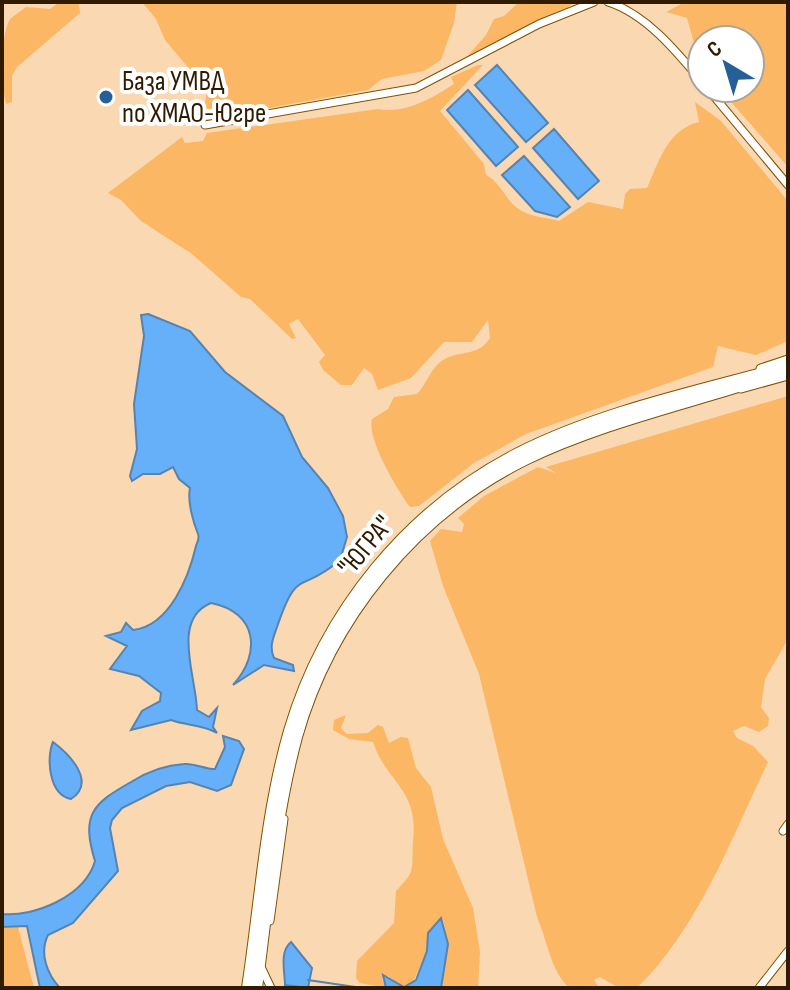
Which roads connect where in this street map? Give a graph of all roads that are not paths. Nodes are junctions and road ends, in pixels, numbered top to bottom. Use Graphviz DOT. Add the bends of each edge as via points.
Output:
graph roads {
  1 [pos="594,2"];
  2 [pos="608,2"];
  3 [pos="686,65"];
  4 [pos="720,104"];
  5 [pos="205,125"];
  6 [pos="788,185"];
  7 [pos="788,368"];
  8 [pos="687,398"];
  9 [pos="286,787"];
  10 [pos="788,951"];
  11 [pos="260,962"];
  12 [pos="263,975"];
  13 [pos="247,988"];
  14 [pos="257,988"];
  15 [pos="271,988"];
  16 [pos="759,988"];
  1 -- 5 [label="street" via="539,24 416,88"];
  2 -- 3 [label="street" via="658,35"];
  4 -- 6 [label="street"];
  7 -- 8 [label="highway, \"ЮГРА\""];
  8 -- 9 [label="highway, \"ЮГРА\"" via="523,461 470,493 416,537 372,589 327,661 302,722"];
  8 -- 13 [label="highway, \"ЮГРА\"" via="568,432 502,462 427,514 369,576 324,646 290,731 274,801"];
  9 -- 11 [label="highway, \"ЮГРА\""];
  9 -- 12 [label="street"];
  10 -- 16 [label="street"];
  11 -- 12 [label="street"];
  11 -- 14 [label="highway, \"ЮГРА\""];
  12 -- 15 [label="street"];
}
